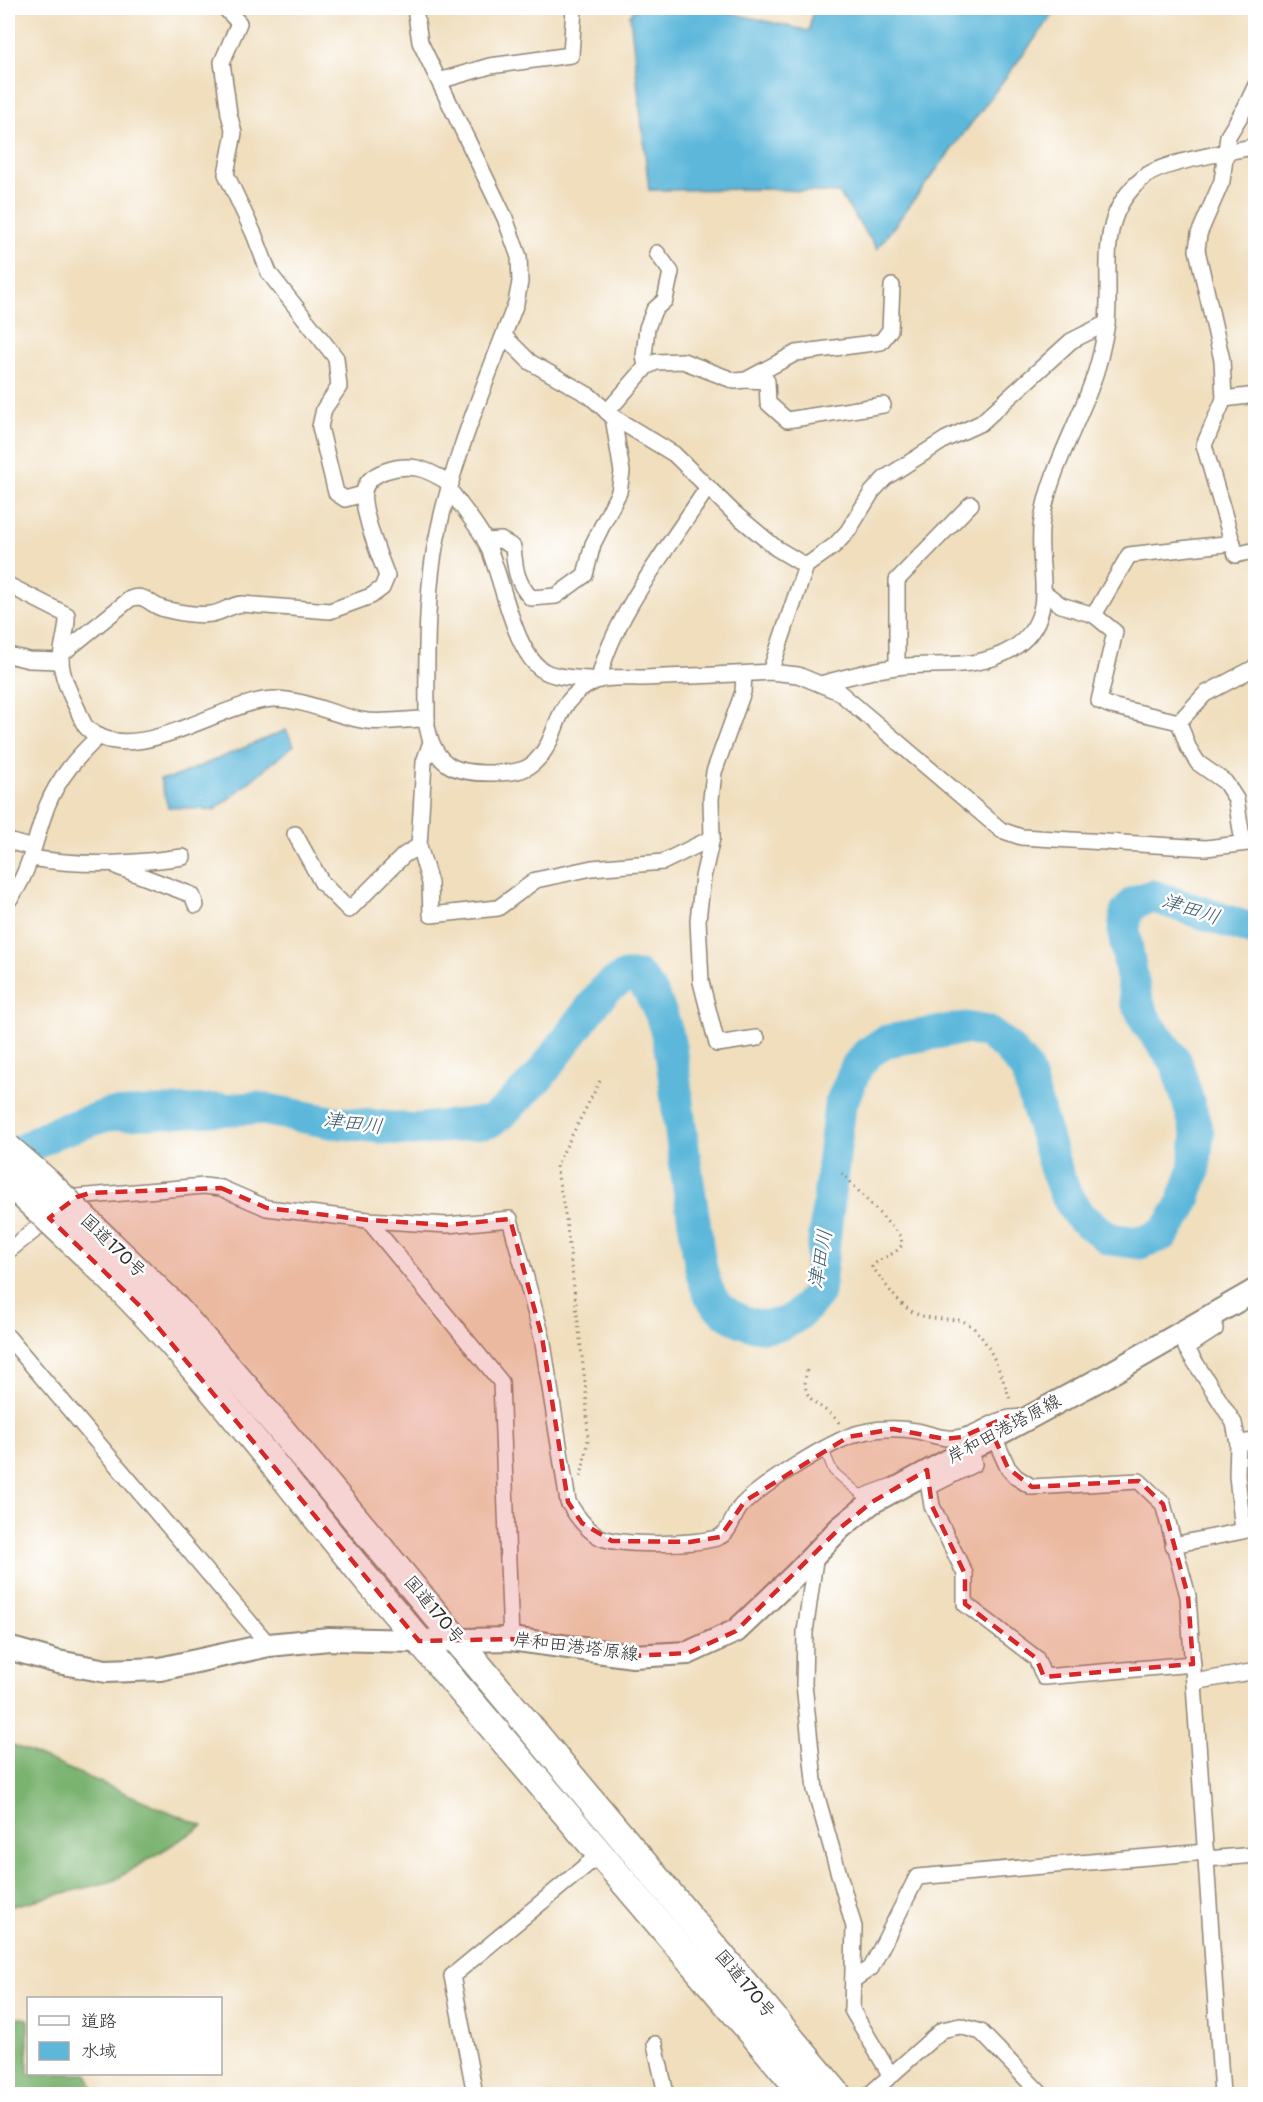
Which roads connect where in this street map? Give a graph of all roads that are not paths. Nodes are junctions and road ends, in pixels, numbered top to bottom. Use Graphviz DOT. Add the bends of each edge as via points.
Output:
graph roads {
  1 [pos="225,8"];
  2 [pos="415,8"];
  3 [pos="574,8"];
  4 [pos="439,81"];
  5 [pos="1256,84"];
  6 [pos="1256,146"];
  7 [pos="1223,154"];
  8 [pos="657,254"];
  9 [pos="892,286"];
  10 [pos="1107,323"];
  11 [pos="504,336"];
  12 [pos="646,368"];
  13 [pos="746,380"];
  14 [pos="1256,395"];
  15 [pos="1224,399"];
  16 [pos="883,405"];
  17 [pos="610,415"];
  18 [pos="450,486"];
  19 [pos="708,487"];
  20 [pos="363,494"];
  21 [pos="970,504"];
  22 [pos="485,541"];
  23 [pos="1233,543"];
  24 [pos="1256,550"];
  25 [pos="806,566"];
  26 [pos="8,585"];
  27 [pos="1045,593"];
  28 [pos="1094,615"];
  29 [pos="8,655"];
  30 [pos="62,657"];
  31 [pos="897,667"];
  32 [pos="1256,667"];
  33 [pos="770,672"];
  34 [pos="744,674"];
  35 [pos="599,680"];
  36 [pos="821,684"];
  37 [pos="427,719"];
  38 [pos="1179,722"];
  39 [pos="99,736"];
  40 [pos="430,745"];
  41 [pos="295,834"];
  42 [pos="712,838"];
  43 [pos="8,841"];
  44 [pos="1250,842"];
  45 [pos="419,846"];
  46 [pos="32,853"];
  47 [pos="183,857"];
  48 [pos="112,865"];
  49 [pos="8,901"];
  50 [pos="196,905"];
  51 [pos="758,1038"];
  52 [pos="8,1149"];
  53 [pos="8,1181"];
  54 [pos="368,1220"];
  55 [pos="8,1251"];
  56 [pos="102,1253"];
  57 [pos="1256,1290"];
  58 [pos="1214,1314"];
  59 [pos="8,1337"];
  60 [pos="1021,1418"];
  61 [pos="993,1435"];
  62 [pos="1256,1441"];
  63 [pos="1238,1443"];
  64 [pos="969,1448"];
  65 [pos="824,1449"];
  66 [pos="900,1486"];
  67 [pos="1173,1545"];
  68 [pos="816,1553"];
  69 [pos="458,1639"];
  70 [pos="511,1639"];
  71 [pos="419,1641"];
  72 [pos="269,1645"];
  73 [pos="8,1647"];
  74 [pos="1193,1664"];
  75 [pos="1256,1671"];
  76 [pos="1194,1682"];
  77 [pos="600,1854"];
  78 [pos="1256,1855"];
  79 [pos="1206,1856"];
  80 [pos="852,1980"];
  81 [pos="655,2044"];
  82 [pos="891,2076"];
  83 [pos="475,2094"];
  84 [pos="666,2094"];
  85 [pos="804,2094"];
  86 [pos="837,2094"];
  87 [pos="870,2094"];
  88 [pos="1041,2094"];
  89 [pos="1222,2094"];
  1 -- 20 [label="street" via="239,23 222,62 234,133 226,174 269,273 336,358 339,387 324,409 320,427 336,493 345,499"];
  2 -- 4 [label="street" via="420,42"];
  3 -- 4 [label="street" via="572,55 490,66"];
  4 -- 11 [label="street" via="505,218 519,257 520,282"];
  5 -- 7 [label="street" via="1228,136"];
  6 -- 7 [label="street"];
  7 -- 10 [label="street" via="1161,168 1144,177 1128,193 1108,235"];
  7 -- 15 [label="street" via="1222,181 1199,234 1197,250 1222,360"];
  8 -- 12 [label="street" via="671,272 664,300 654,310 646,328"];
  9 -- 13 [label="street" via="890,330 881,342 796,353"];
  10 -- 25 [label="street" via="1071,341 981,423 946,439 885,478 848,531"];
  10 -- 27 [label="street" via="1093,377 1051,485 1042,521"];
  11 -- 17 [label="street" via="530,362 590,396"];
  11 -- 18 [label="street"];
  12 -- 13 [label="street" via="656,362 683,361 735,381"];
  12 -- 17 [label="street"];
  13 -- 16 [label="street" via="767,381 768,403 787,420"];
  14 -- 15 [label="street"];
  15 -- 23 [label="street" via="1204,445"];
  17 -- 19 [label="street" via="674,454"];
  17 -- 22 [label="street" via="622,472 619,492 593,544 585,575 556,596 531,598 520,587 515,573 513,547 501,540"];
  18 -- 20 [label="street" via="420,468 406,467 376,474"];
  18 -- 22 [label="street"];
  18 -- 37 [label="street" via="434,553 428,603"];
  19 -- 25 [label="street" via="776,548"];
  19 -- 35 [label="street" via="603,655"];
  20 -- 30 [label="street" via="387,576 382,588 371,596 330,611 242,604 212,614 161,608 137,597"];
  21 -- 31 [label="street" via="897,580"];
  22 -- 35 [label="street" via="518,637 531,657 544,670"];
  23 -- 24 [label="street" via="1236,555"];
  23 -- 28 [label="street" via="1129,555"];
  25 -- 33 [label="street"];
  26 -- 30 [label="street" via="67,615"];
  27 -- 28 [label="street" via="1062,604"];
  27 -- 31 [label="street" via="1029,634 1012,649 988,660 962,665"];
  28 -- 38 [label="street" via="1115,632 1099,700"];
  29 -- 30 [label="street" via="29,660"];
  30 -- 39 [label="street" via="75,704 86,727"];
  31 -- 36 [label="street"];
  32 -- 38 [label="street" via="1205,694"];
  33 -- 34 [label="street"];
  33 -- 36 [label="street" via="798,675"];
  34 -- 35 [label="street"];
  34 -- 42 [label="street" via="743,692 714,772"];
  35 -- 40 [label="street" via="569,700 557,716 548,745 534,763 522,770 469,774 451,768"];
  36 -- 44 [label="street" via="862,710 1001,830 1021,837 1183,847"];
  37 -- 39 [label="street" via="367,721 276,699 255,701 171,734 117,741"];
  37 -- 40 [label="street"];
  38 -- 44 [label="street" via="1198,763 1225,782 1236,799"];
  39 -- 46 [label="street" via="74,759 47,804"];
  40 -- 45 [label="street" via="424,762"];
  41 -- 45 [label="street" via="322,883 349,910 404,855"];
  42 -- 45 [label="street" via="663,862 592,868 536,880 498,908 430,915 430,883"];
  42 -- 51 [label="street" via="698,920 701,982 717,1044"];
  43 -- 46 [label="street"];
  46 -- 48 [label="street" via="60,863"];
  46 -- 49 [label="street"];
  47 -- 48 [label="street"];
  48 -- 50 [label="street" via="192,895"];
  52 -- 56 [label="highway, 国道170号, bridge" via="46,1182"];
  53 -- 56 [label="highway, 国道170号, bridge"];
  54 -- 55 [label="street" via="267,1208 221,1188 204,1186 90,1194 77,1197"];
  54 -- 65 [label="street" via="447,1225 510,1219 542,1337 568,1502 582,1523 599,1537 612,1541 690,1542 720,1537 745,1501"];
  54 -- 70 [label="street" via="501,1382"];
  56 -- 69 [label="highway, 国道170号" via="171,1303"];
  56 -- 71 [label="highway, 国道170号" via="142,1308"];
  57 -- 58 [label="main road, 岸和田港塔原線"];
  58 -- 60 [label="main road, 岸和田港塔原線" via="1106,1376"];
  58 -- 63 [label="street" via="1215,1329 1186,1348 1234,1424"];
  59 -- 72 [label="street"];
  60 -- 61 [label="main road, 岸和田港塔原線"];
  60 -- 65 [label="street" via="1009,1416 962,1437 945,1439 915,1430 870,1431"];
  61 -- 64 [label="main road, 岸和田港塔原線"];
  61 -- 67 [label="street" via="1008,1468 1032,1487 1139,1481 1163,1504"];
  62 -- 63 [label="street"];
  63 -- 67 [label="street" via="1243,1532"];
  64 -- 66 [label="main road, 岸和田港塔原線"];
  64 -- 74 [label="street" via="974,1464 929,1487 932,1506 964,1574 965,1604 1036,1658 1044,1677"];
  65 -- 66 [label="lane" via="833,1471 860,1494 889,1483"];
  66 -- 68 [label="main road, 岸和田港塔原線" via="872,1502"];
  67 -- 74 [label="street" via="1188,1596"];
  68 -- 70 [label="main road, 岸和田港塔原線" via="736,1631 688,1653 633,1656"];
  68 -- 80 [label="street" via="806,1632 806,1707 815,1790 854,1928"];
  69 -- 70 [label="main road, 岸和田港塔原線"];
  69 -- 71 [label="main road, 岸和田港塔原線"];
  69 -- 86 [label="highway, 国道170号"];
  71 -- 72 [label="main road, 岸和田港塔原線" via="329,1639"];
  71 -- 77 [label="highway, 国道170号"];
  72 -- 73 [label="main road, 岸和田港塔原線" via="160,1669 124,1671 84,1668"];
  74 -- 76 [label="street"];
  75 -- 76 [label="street"];
  76 -- 79 [label="street"];
  77 -- 83 [label="street" via="452,1976"];
  77 -- 85 [label="highway, 国道170号"];
  78 -- 79 [label="street"];
  79 -- 80 [label="street" via="917,1876 871,1968"];
  79 -- 89 [label="street"];
  80 -- 82 [label="street" via="852,2010"];
  81 -- 84 [label="street"];
  82 -- 87 [label="street"];
  82 -- 88 [label="street" via="942,2030 960,2026 981,2032"];
}
